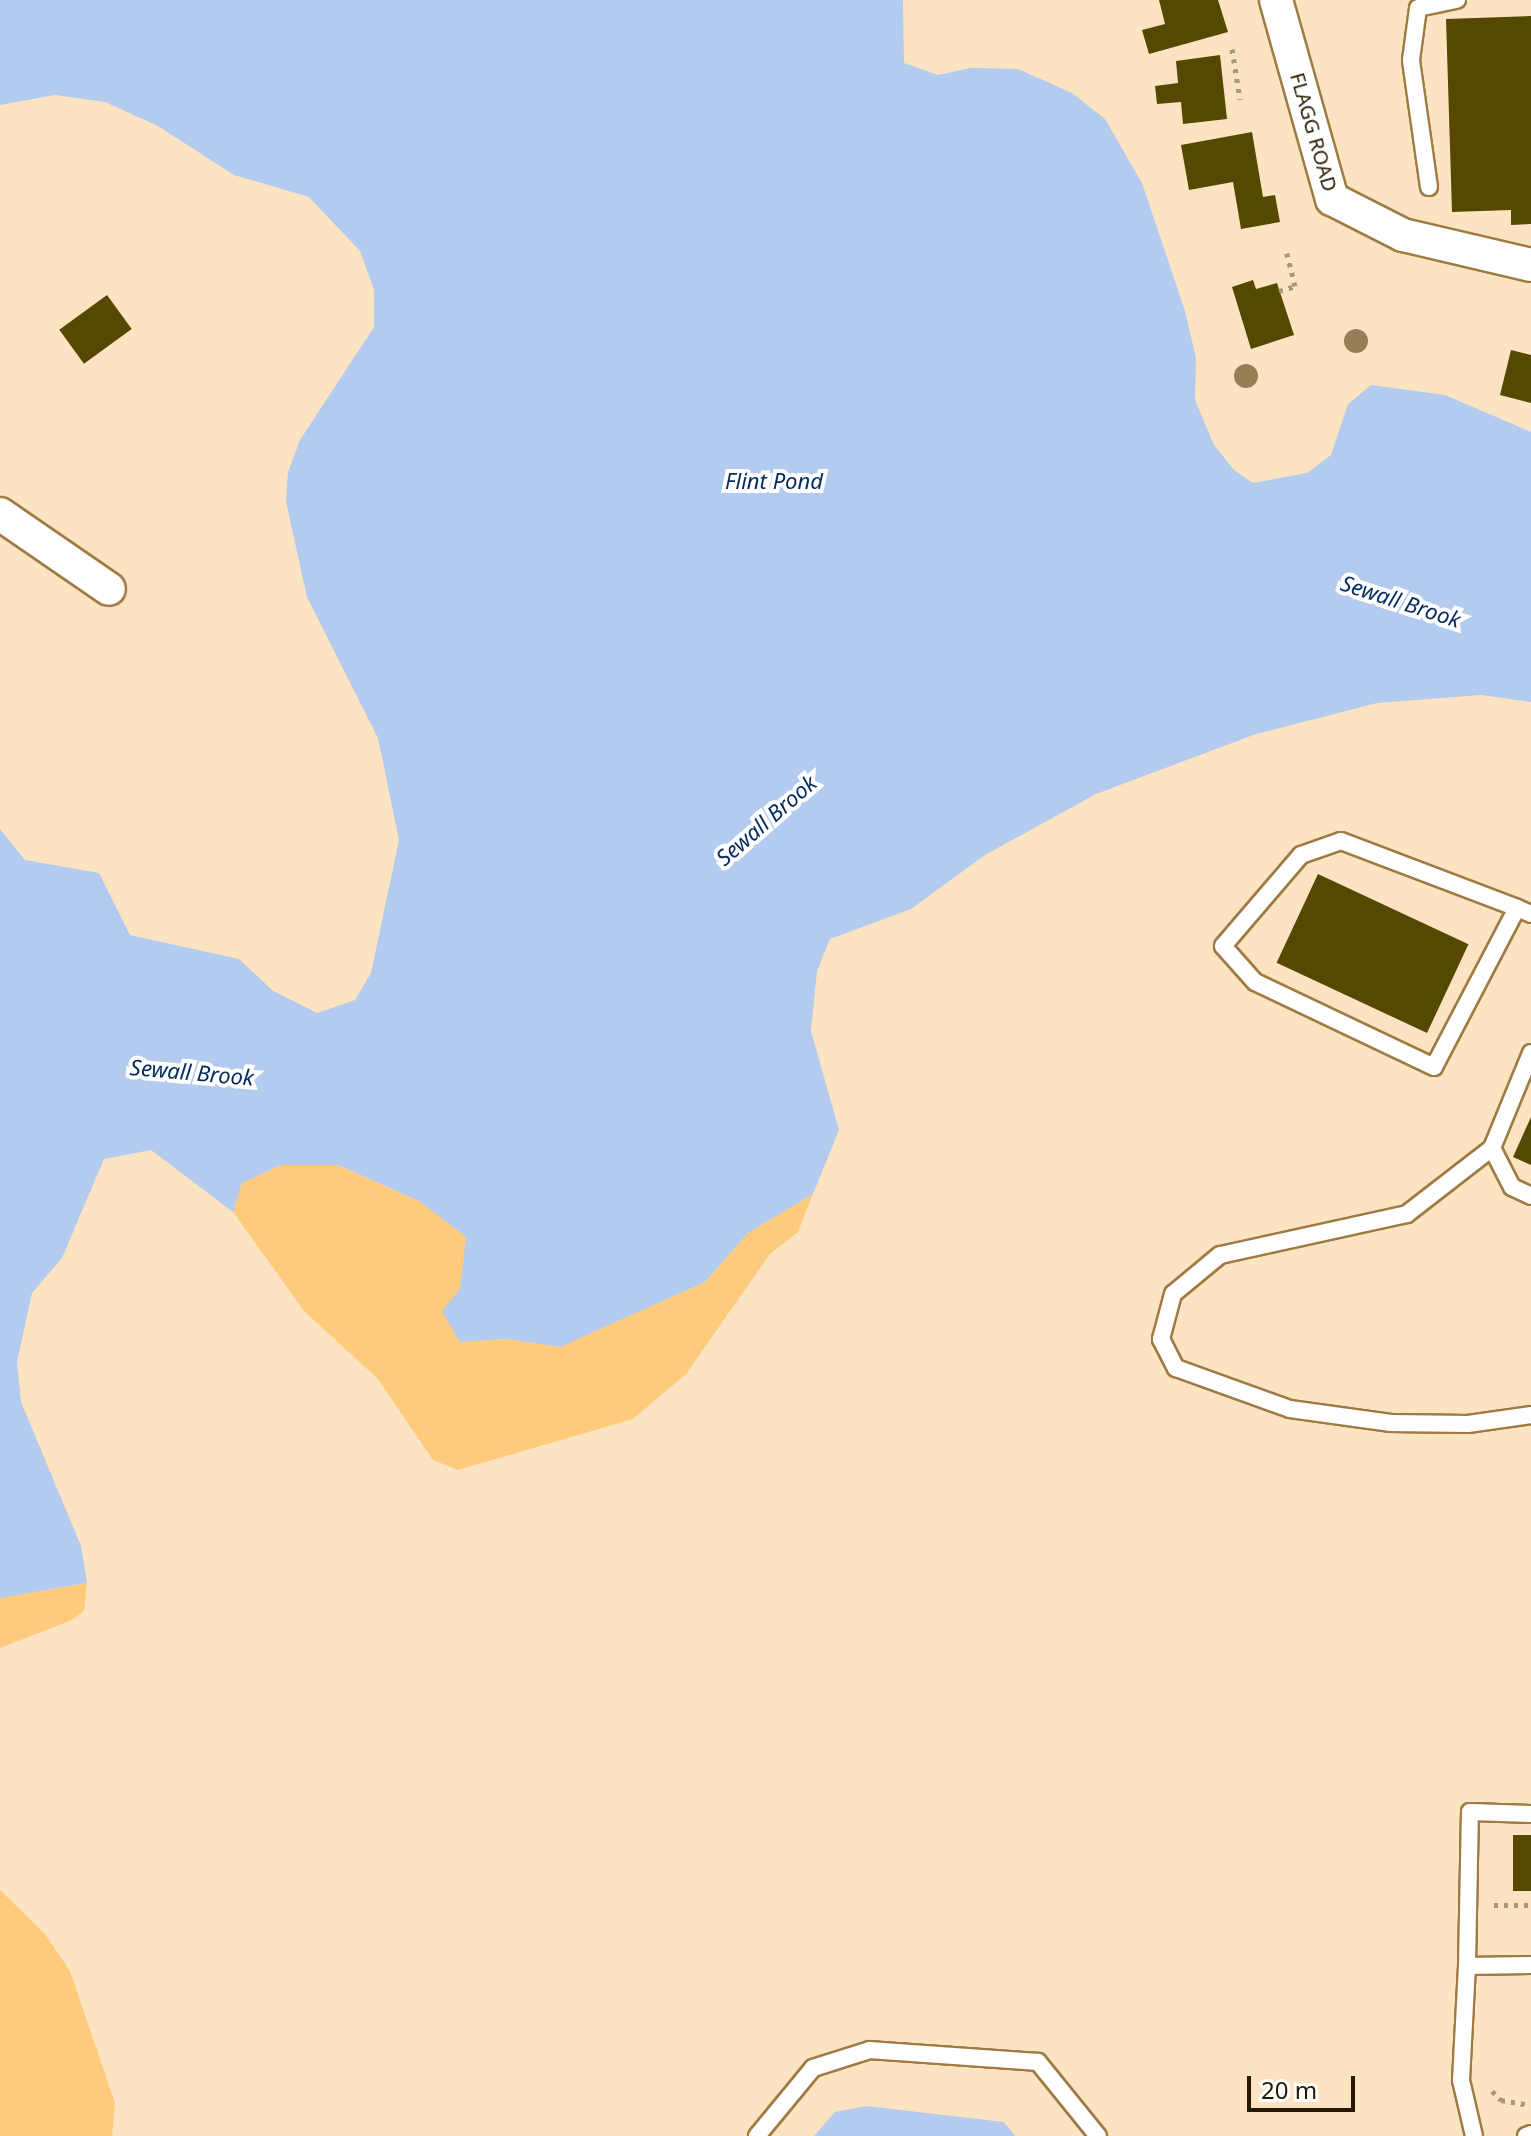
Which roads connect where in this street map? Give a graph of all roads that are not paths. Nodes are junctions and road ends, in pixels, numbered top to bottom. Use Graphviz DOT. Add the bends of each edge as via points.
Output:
graph roads {
  1 [pos="1276,0"];
  2 [pos="1457,0"];
  3 [pos="1429,187"];
  4 [pos="1531,265"];
  5 [pos="0,514"];
  6 [pos="109,589"];
  7 [pos="1524,911"];
  8 [pos="1531,1053"];
  9 [pos="1492,1148"];
  10 [pos="1531,1196"];
  11 [pos="1531,1415"];
  12 [pos="1531,1814"];
  13 [pos="1531,1965"];
  14 [pos="1467,1966"];
  15 [pos="757,2136"];
  16 [pos="1098,2136"];
  17 [pos="1474,2136"];
  1 -- 4 [label="street, FLAGG ROAD" via="1332,199 1403,235"];
  2 -- 3 [label="lane" via="1418,8 1411,60"];
  5 -- 6 [label="street"];
  7 -- 7 [label="lane" via="1341,841 1301,855 1223,946 1255,982 1434,1067"];
  8 -- 9 [label="lane"];
  9 -- 10 [label="lane" via="1512,1187"];
  9 -- 11 [label="lane" via="1407,1214 1220,1255 1173,1294 1161,1339 1176,1368 1290,1409 1391,1423 1468,1424"];
  12 -- 14 [label="lane" via="1470,1812"];
  13 -- 14 [label="lane"];
  14 -- 17 [label="lane" via="1461,2080"];
  15 -- 16 [label="lane" via="813,2068 870,2050 1038,2062"];
}
